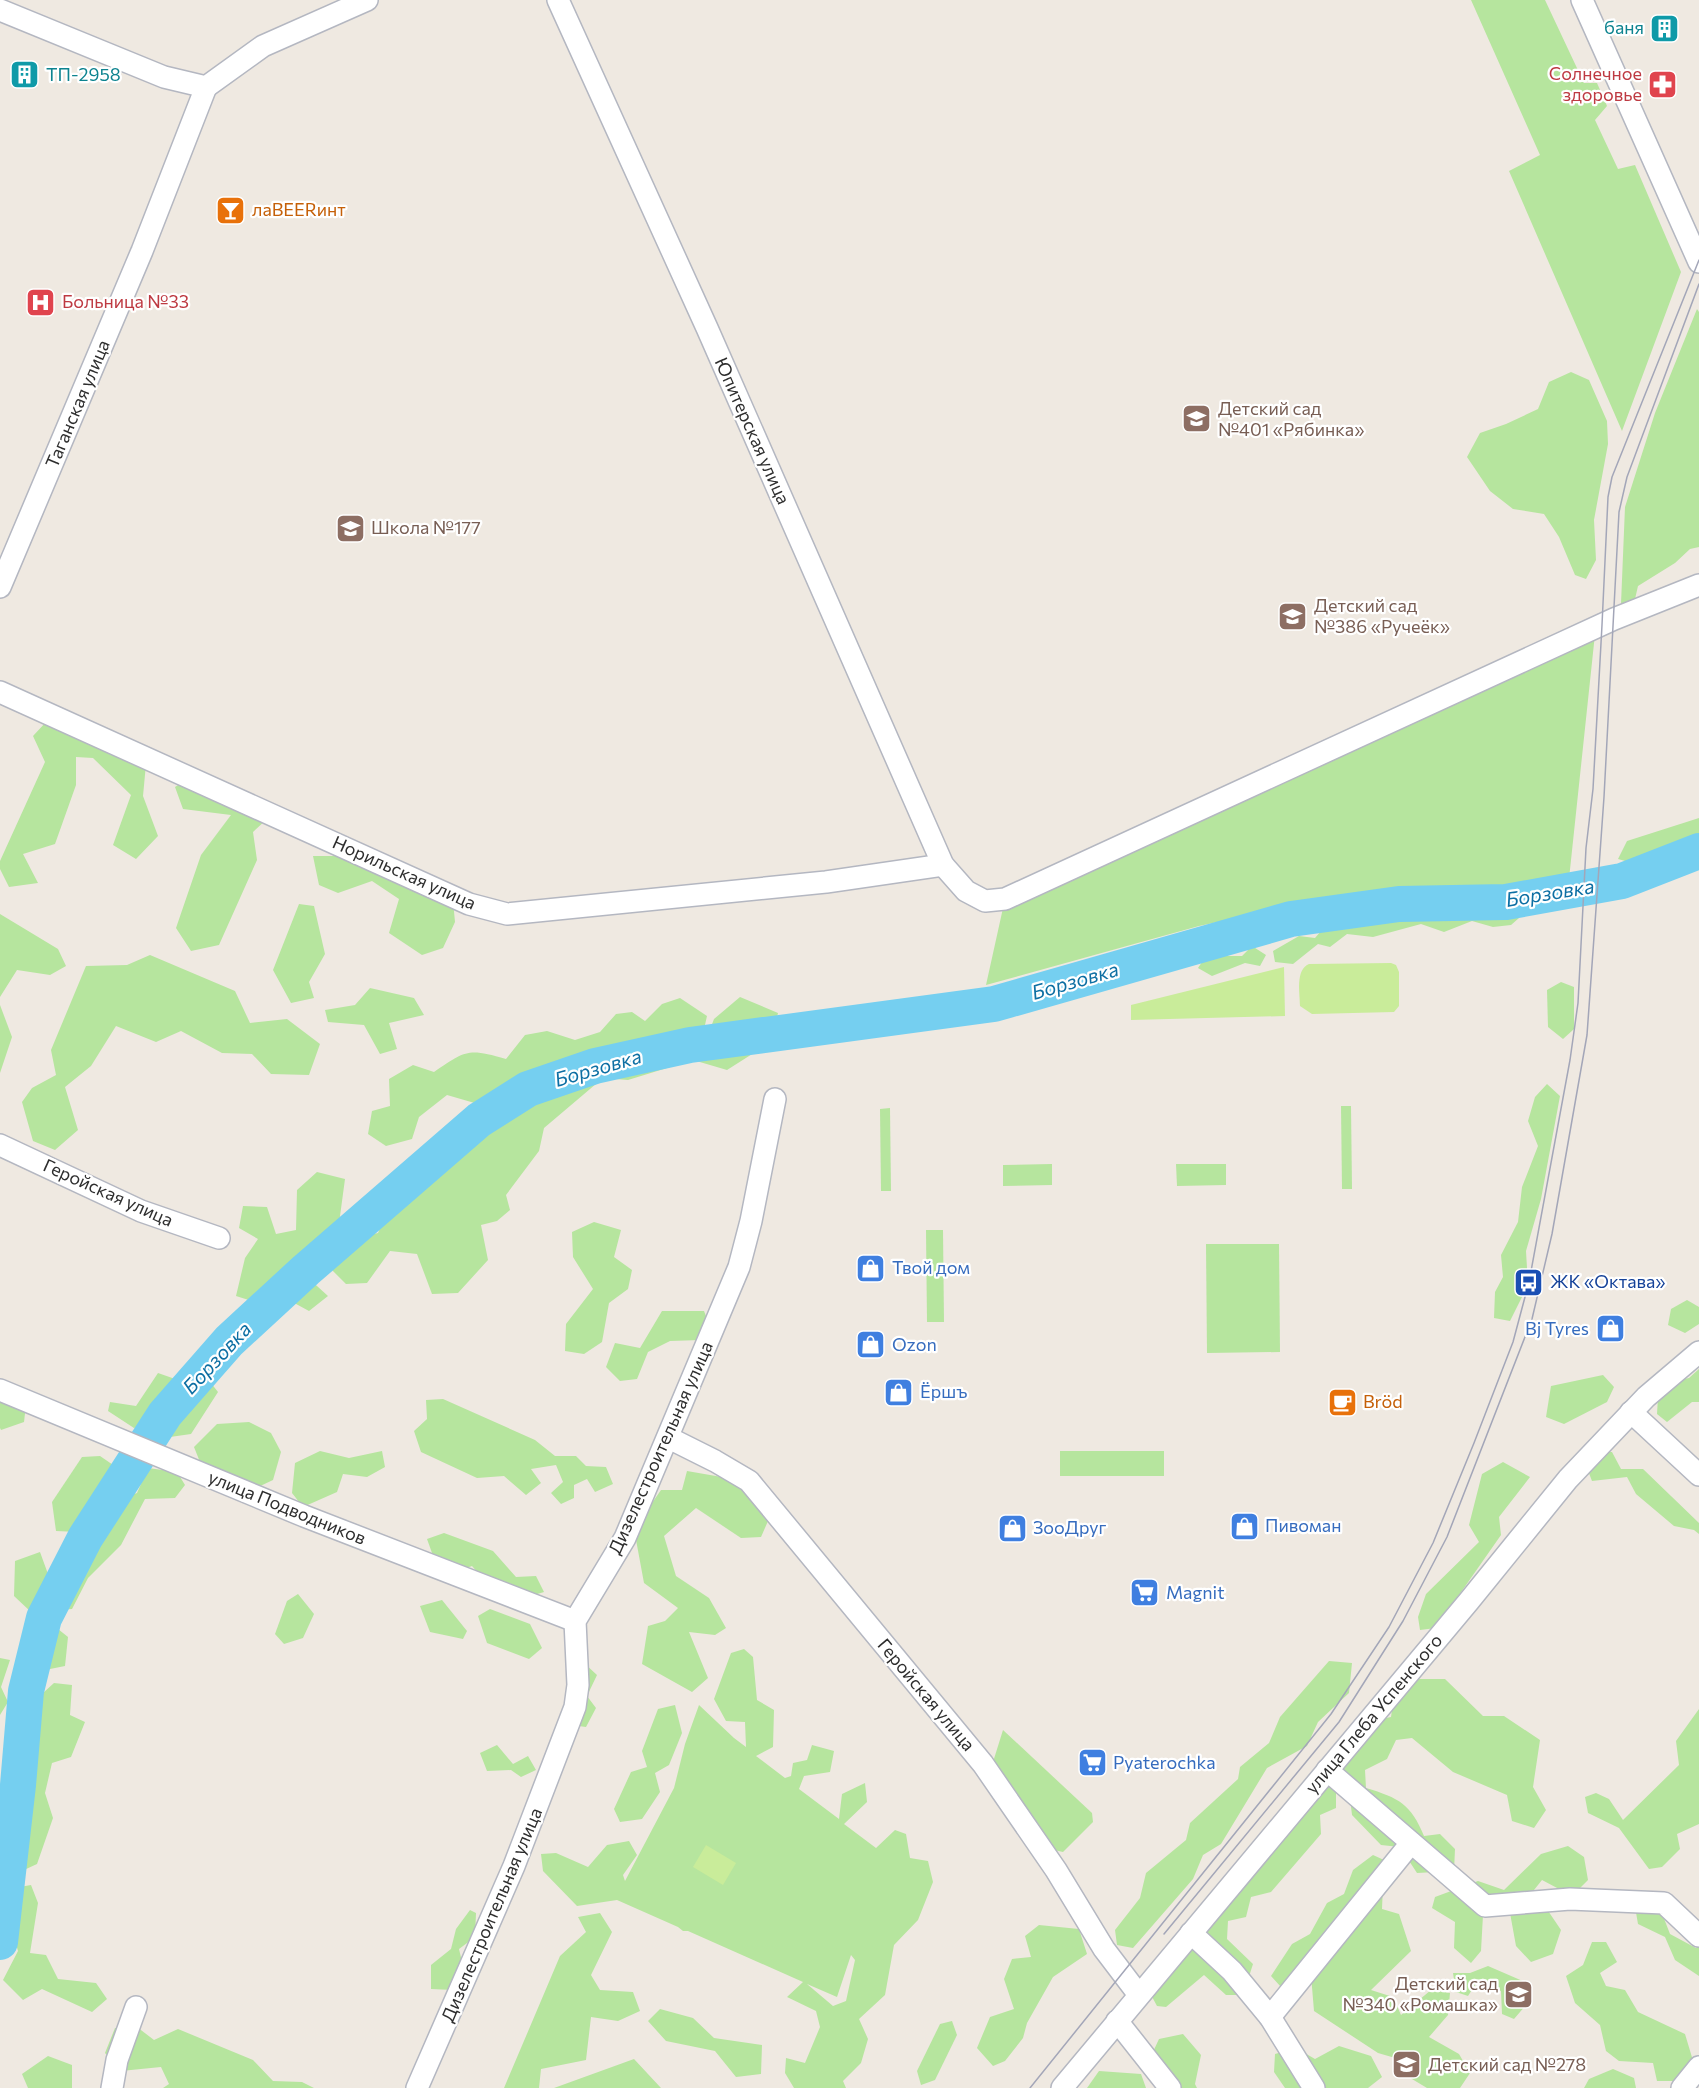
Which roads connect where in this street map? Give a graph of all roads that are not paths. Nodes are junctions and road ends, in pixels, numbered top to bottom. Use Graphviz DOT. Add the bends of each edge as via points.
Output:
graph roads {
  1 [pos="367,0"];
  2 [pos="558,0"];
  3 [pos="1582,0"];
  4 [pos="0,10"];
  5 [pos="206,87"];
  6 [pos="1699,262"];
  7 [pos="1699,585"];
  8 [pos="0,587"];
  9 [pos="0,693"];
  10 [pos="943,865"];
  11 [pos="775,1099"];
  12 [pos="0,1145"];
  13 [pos="219,1238"];
  14 [pos="1699,1352"];
  15 [pos="0,1390"];
  16 [pos="1631,1412"];
  17 [pos="669,1438"];
  18 [pos="1699,1475"];
  19 [pos="575,1621"];
  20 [pos="1327,1770"];
  21 [pos="1411,1843"];
  22 [pos="1191,1933"];
  23 [pos="1699,1936"];
  24 [pos="1139,1995"];
  25 [pos="136,2007"];
  26 [pos="1270,2017"];
  27 [pos="1117,2021"];
  28 [pos="1699,2067"];
  29 [pos="112,2088"];
  30 [pos="417,2088"];
  31 [pos="1062,2088"];
  32 [pos="1170,2088"];
  33 [pos="1314,2088"];
  34 [pos="1682,2088"];
  1 -- 5 [label="street" via="263,46"];
  2 -- 10 [label="street, Юпитерская улица"];
  3 -- 6 [label="street"];
  4 -- 5 [label="street" via="164,77"];
  5 -- 8 [label="street, Таганская улица" via="142,251"];
  7 -- 10 [label="street, Юпитерская улица" via="1614,619 1005,900 985,901 966,891"];
  9 -- 10 [label="street, Норильская улица" via="469,904 507,914 826,882"];
  11 -- 17 [label="street, Дизелестроительная улица" via="739,1267"];
  12 -- 13 [label="street, Геройская улица" via="141,1211"];
  14 -- 16 [label="street, улица Глеба Успенского"];
  15 -- 19 [label="street, улица Подводников" via="304,1516"];
  16 -- 18 [label="street"];
  16 -- 20 [label="street, улица Глеба Успенского" via="1568,1479"];
  17 -- 19 [label="street, Дизелестроительная улица" via="625,1538"];
  17 -- 24 [label="street, Геройская улица" via="749,1482 983,1764 1051,1862 1104,1949"];
  19 -- 30 [label="street, Дизелестроительная улица" via="575,1707 514,1866"];
  20 -- 21 [label="street"];
  20 -- 22 [label="street, улица Глеба Успенского"];
  21 -- 23 [label="street" via="1485,1906 1570,1899 1664,1903"];
  21 -- 26 [label="street"];
  22 -- 24 [label="street, улица Глеба Успенского"];
  22 -- 26 [label="street" via="1232,1971"];
  24 -- 27 [label="street, улица Глеба Успенского"];
  25 -- 29 [label="street" via="117,2060"];
  26 -- 33 [label="street"];
  27 -- 31 [label="street, улица Глеба Успенского"];
  27 -- 32 [label="street"];
  28 -- 34 [label="street"];
}
